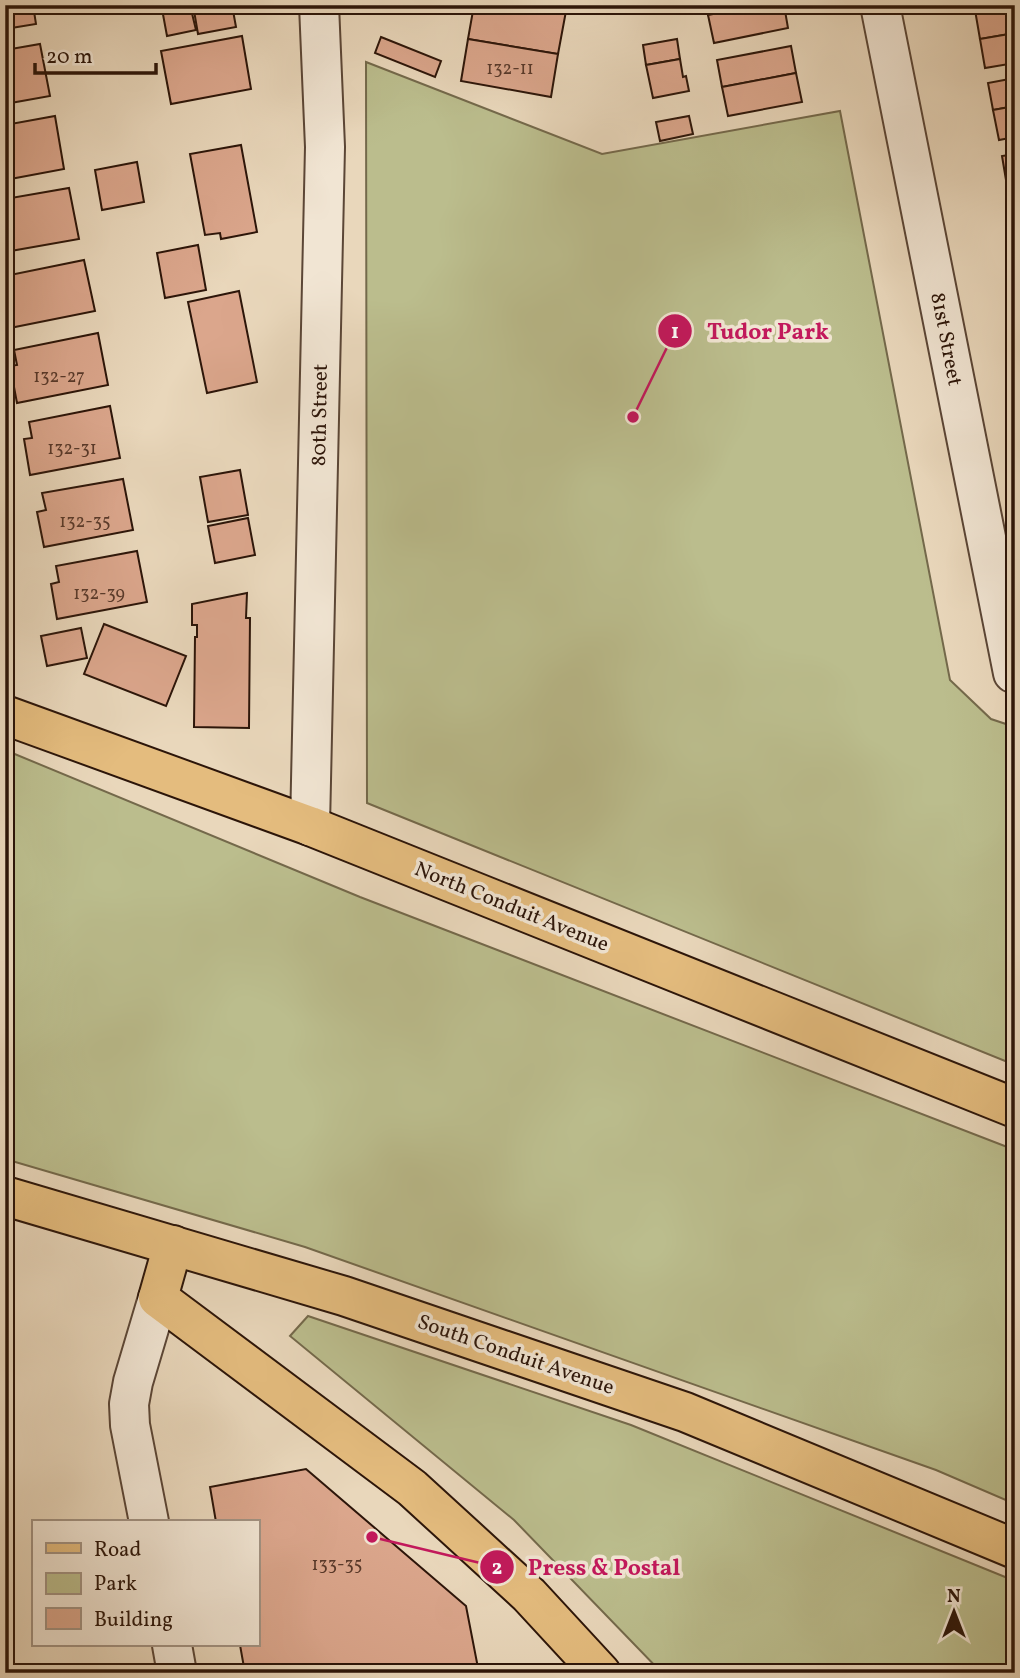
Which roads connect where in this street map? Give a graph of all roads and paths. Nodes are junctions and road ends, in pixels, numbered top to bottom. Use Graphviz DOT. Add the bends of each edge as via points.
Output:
graph roads {
  1 [pos="319,5"];
  2 [pos="880,5"];
  3 [pos="1014,673"];
  4 [pos="5,715"];
  5 [pos="310,826"];
  6 [pos="1015,1108"];
  7 [pos="5,1196"];
  8 [pos="173,1245"];
  9 [pos="158,1297"];
  10 [pos="149,1520"];
  11 [pos="1015,1549"];
  12 [pos="172,1646"];
  13 [pos="177,1673"];
  14 [pos="601,1673"];
  1 -- 5 [label="street, 80th Street" via="325,147"];
  2 -- 3 [label="street, 81st Street"];
  4 -- 5 [label="main road, North Conduit Avenue"];
  5 -- 6 [label="main road, North Conduit Avenue"];
  7 -- 8 [label="main road, South Conduit Avenue"];
  8 -- 9 [label="main road"];
  8 -- 11 [label="main road, South Conduit Avenue" via="344,1296 685,1412"];
  9 -- 10 [label="street" via="129,1404"];
  9 -- 14 [label="main road" via="411,1488 529,1595"];
  12 -- 13 [label="street"];
}
